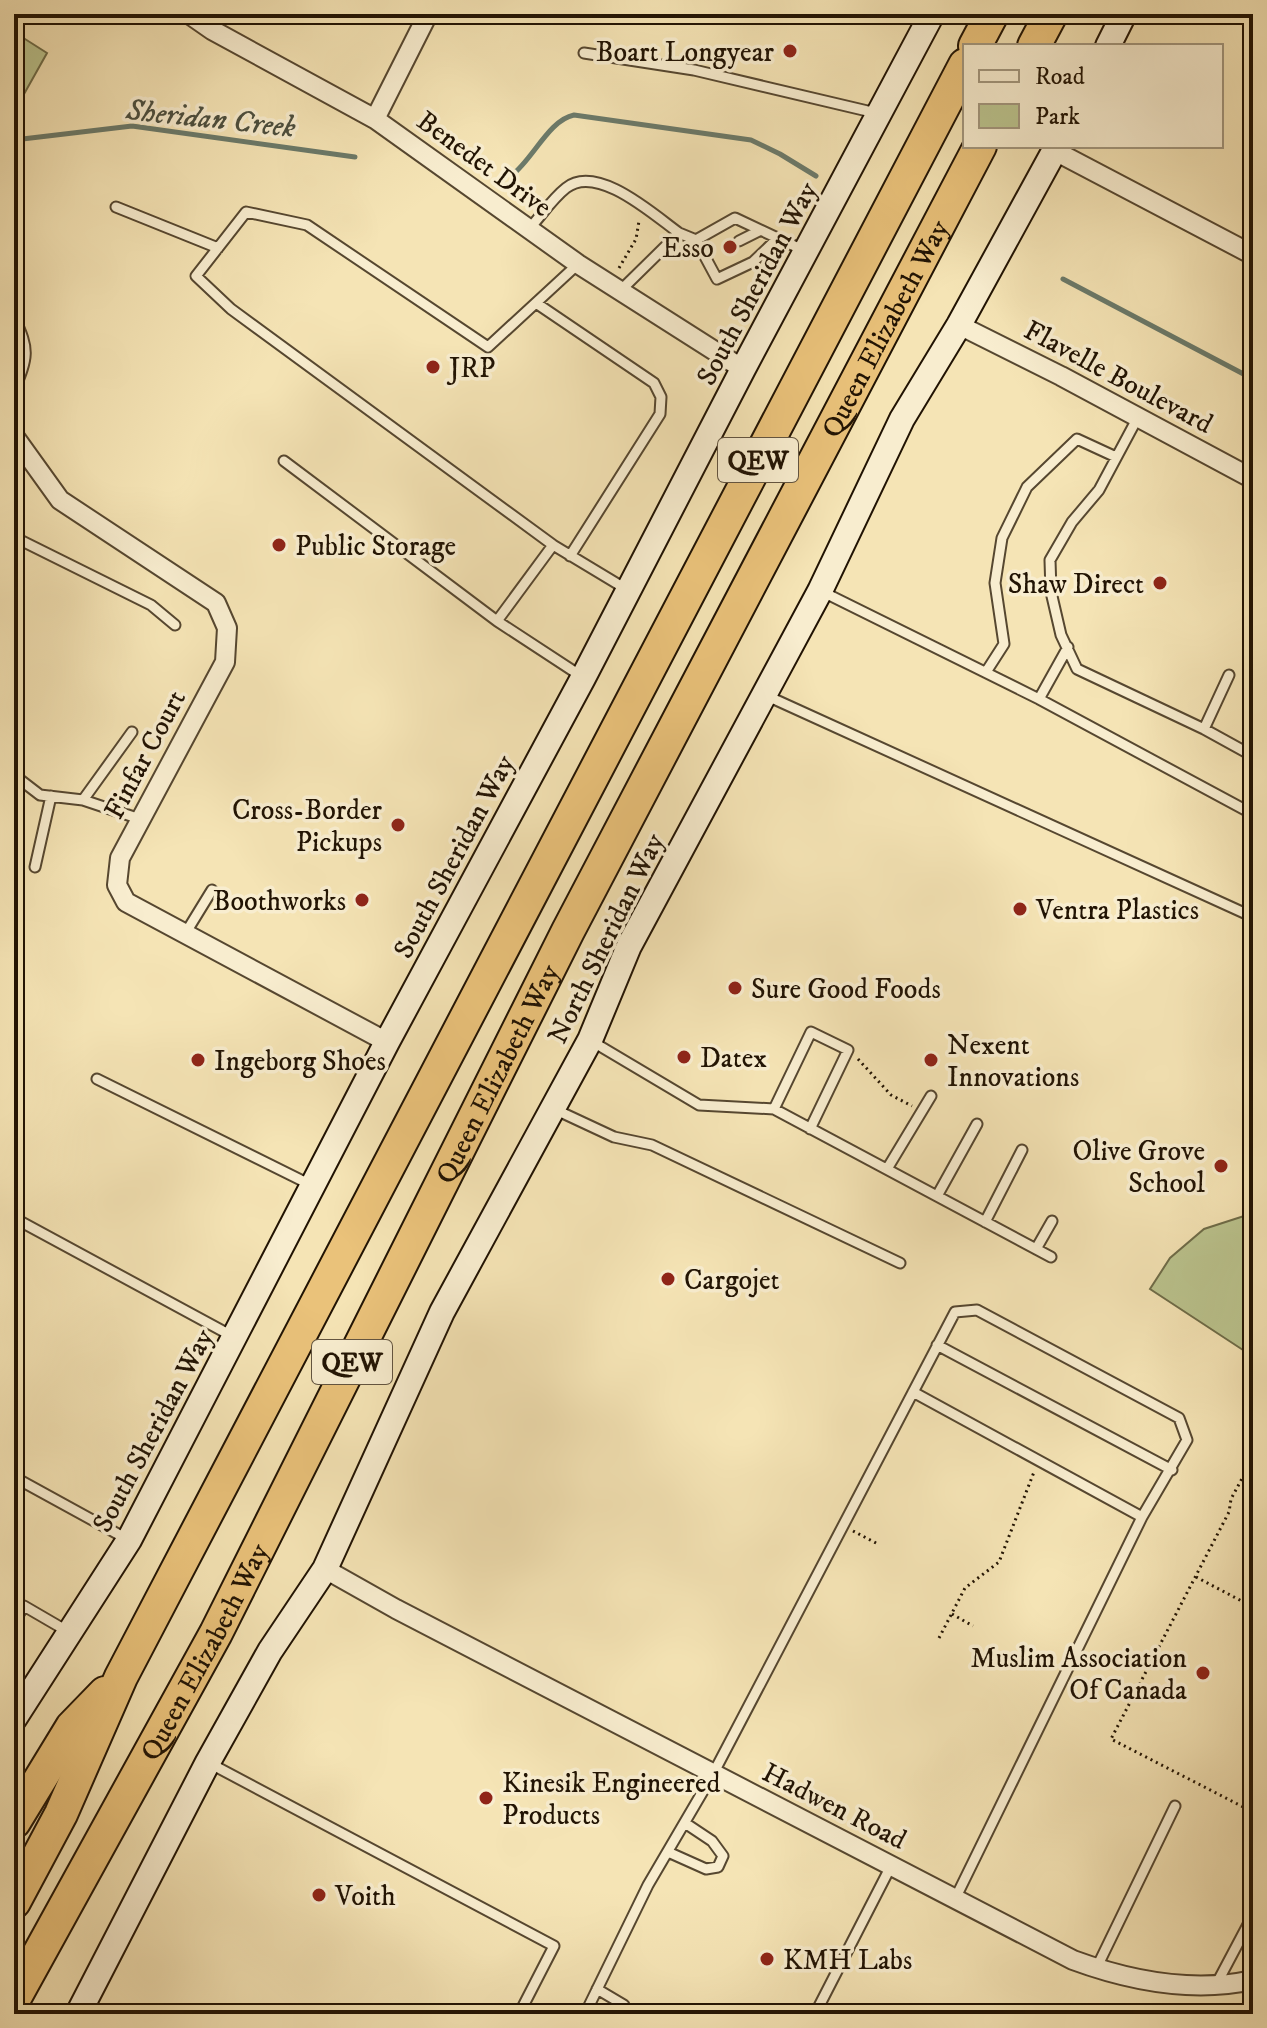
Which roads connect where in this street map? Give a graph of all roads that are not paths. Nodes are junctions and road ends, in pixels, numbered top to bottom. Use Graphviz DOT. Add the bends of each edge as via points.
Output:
graph roads {
  1 [pos="189,14"];
  2 [pos="428,14"];
  3 [pos="932,14"];
  4 [pos="992,14"];
  5 [pos="1051,14"];
  6 [pos="1124,14"];
  7 [pos="976,44"];
  8 [pos="1035,44"];
  9 [pos="1109,44"];
  10 [pos="584,53"];
  11 [pos="963,69"];
  12 [pos="879,113"];
  13 [pos="375,119"];
  14 [pos="979,148"];
  15 [pos="1056,148"];
  16 [pos="116,207"];
  17 [pos="529,229"];
  18 [pos="759,231"];
  19 [pos="679,233"];
  20 [pos="777,239"];
  21 [pos="696,240"];
  22 [pos="739,241"];
  23 [pos="218,248"];
  24 [pos="716,252"];
  25 [pos="806,252"];
  26 [pos="1253,255"];
  27 [pos="705,257"];
  28 [pos="578,264"];
  29 [pos="615,288"];
  30 [pos="536,303"];
  31 [pos="14,317"];
  32 [pos="959,325"];
  33 [pos="743,369"];
  34 [pos="14,391"];
  35 [pos="1138,417"];
  36 [pos="14,436"];
  37 [pos="1116,457"];
  38 [pos="284,461"];
  39 [pos="1253,479"];
  40 [pos="14,537"];
  41 [pos="553,545"];
  42 [pos="570,556"];
  43 [pos="629,591"];
  44 [pos="820,591"];
  45 [pos="497,621"];
  46 [pos="175,625"];
  47 [pos="1068,647"];
  48 [pos="986,672"];
  49 [pos="1229,675"];
  50 [pos="583,678"];
  51 [pos="765,695"];
  52 [pos="1039,699"];
  53 [pos="1204,729"];
  54 [pos="132,732"];
  55 [pos="1253,756"];
  56 [pos="14,775"];
  57 [pos="51,796"];
  58 [pos="83,800"];
  59 [pos="1253,805"];
  60 [pos="140,819"];
  61 [pos="35,867"];
  62 [pos="212,890"];
  63 [pos="1253,917"];
  64 [pos="185,934"];
  65 [pos="590,1040"];
  66 [pos="387,1042"];
  67 [pos="97,1079"];
  68 [pos="931,1096"];
  69 [pos="551,1108"];
  70 [pos="774,1109"];
  71 [pos="977,1124"];
  72 [pos="810,1129"];
  73 [pos="1022,1150"];
  74 [pos="887,1169"];
  75 [pos="311,1185"];
  76 [pos="937,1196"];
  77 [pos="14,1218"];
  78 [pos="1052,1221"];
  79 [pos="985,1222"];
  80 [pos="1036,1249"];
  81 [pos="1051,1257"];
  82 [pos="900,1263"];
  83 [pos="235,1338"];
  84 [pos="937,1345"];
  85 [pos="913,1392"];
  86 [pos="1172,1470"];
  87 [pos="14,1477"];
  88 [pos="1142,1517"];
  89 [pos="129,1540"];
  90 [pos="325,1569"];
  91 [pos="14,1622"];
  92 [pos="71,1633"];
  93 [pos="121,1677"];
  94 [pos="14,1719"];
  95 [pos="208,1762"];
  96 [pos="713,1774"];
  97 [pos="127,1789"];
  98 [pos="1175,1806"];
  99 [pos="14,1822"];
  100 [pos="685,1823"];
  101 [pos="668,1852"];
  102 [pos="891,1866"];
  103 [pos="955,1899"];
  104 [pos="14,1902"];
  105 [pos="1253,1915"];
  106 [pos="1096,1969"];
  107 [pos="1250,1981"];
  108 [pos="1216,1986"];
  109 [pos="597,1989"];
  110 [pos="14,1999"];
  111 [pos="30,2014"];
  112 [pos="78,2014"];
  113 [pos="519,2014"];
  114 [pos="585,2014"];
  115 [pos="618,2014"];
  116 [pos="815,2014"];
  117 [pos="1252,2014"];
  1 -- 13 [label="street, Benedet Drive"];
  2 -- 13 [label="street"];
  3 -- 12 [label="street, South Sheridan Way"];
  4 -- 7 [label="highway"];
  5 -- 8 [label="highway"];
  6 -- 9 [label="street"];
  10 -- 12 [label="lane" via="694,70"];
  11 -- 93 [label="highway, Queen Elizabeth Way / QEW"];
  12 -- 25 [label="street, South Sheridan Way"];
  13 -- 17 [label="street, Benedet Drive"];
  14 -- 97 [label="highway, Queen Elizabeth Way / QEW" via="568,931 216,1633"];
  15 -- 26 [label="street"];
  15 -- 32 [label="street, North Sheridan Way"];
  16 -- 23 [label="lane"];
  17 -- 19 [label="lane" via="566,188 590,180 605,184"];
  17 -- 28 [label="street, Benedet Drive"];
  18 -- 20 [label="lane"];
  18 -- 21 [label="lane" via="735,218"];
  18 -- 22 [label="lane"];
  19 -- 21 [label="lane"];
  19 -- 29 [label="lane"];
  20 -- 25 [label="lane"];
  20 -- 27 [label="lane" via="753,262 717,279"];
  21 -- 27 [label="lane"];
  23 -- 30 [label="lane" via="246,212 307,225 488,347"];
  23 -- 41 [label="lane" via="196,276 231,309"];
  24 -- 27 [label="lane"];
  25 -- 33 [label="street, South Sheridan Way"];
  28 -- 29 [label="street, Benedet Drive"];
  28 -- 30 [label="lane"];
  29 -- 33 [label="street, Benedet Drive"];
  30 -- 42 [label="lane" via="654,383 661,397 660,414"];
  31 -- 34 [label="lane" via="27,345"];
  32 -- 35 [label="street, Flavelle Boulevard"];
  32 -- 44 [label="street, North Sheridan Way" via="902,419"];
  33 -- 43 [label="street, South Sheridan Way"];
  35 -- 37 [label="lane"];
  35 -- 39 [label="street, Flavelle Boulevard"];
  36 -- 60 [label="street, Finfar Court" via="60,500 216,603 227,628 225,662"];
  37 -- 47 [label="lane" via="1050,560 1051,592"];
  37 -- 48 [label="lane" via="1077,439 1027,487 1002,538 995,583 1004,644"];
  38 -- 45 [label="lane"];
  40 -- 46 [label="lane" via="151,605"];
  41 -- 42 [label="lane"];
  41 -- 45 [label="lane"];
  42 -- 43 [label="lane"];
  43 -- 50 [label="street, South Sheridan Way"];
  44 -- 48 [label="lane"];
  44 -- 51 [label="street, North Sheridan Way"];
  45 -- 50 [label="lane"];
  47 -- 52 [label="lane"];
  47 -- 53 [label="lane" via="1077,669"];
  48 -- 52 [label="lane"];
  49 -- 53 [label="lane"];
  50 -- 66 [label="street, South Sheridan Way"];
  51 -- 63 [label="lane"];
  51 -- 65 [label="street, North Sheridan Way" via="629,946"];
  52 -- 59 [label="lane" via="1249,812"];
  53 -- 55 [label="lane"];
  54 -- 58 [label="lane"];
  56 -- 57 [label="lane" via="40,795"];
  57 -- 58 [label="lane"];
  57 -- 61 [label="lane"];
  58 -- 60 [label="lane"];
  60 -- 64 [label="street, Finfar Court" via="120,858 117,885 126,902"];
  62 -- 64 [label="lane"];
  64 -- 66 [label="street, Finfar Court"];
  65 -- 69 [label="street, North Sheridan Way"];
  65 -- 70 [label="lane" via="699,1105"];
  66 -- 75 [label="street, South Sheridan Way"];
  67 -- 75 [label="lane"];
  68 -- 74 [label="lane"];
  69 -- 82 [label="lane" via="614,1137 652,1145"];
  69 -- 90 [label="street, North Sheridan Way" via="442,1312"];
  70 -- 72 [label="lane"];
  70 -- 72 [label="lane" via="811,1032 848,1050"];
  71 -- 76 [label="lane"];
  72 -- 74 [label="lane"];
  73 -- 79 [label="lane"];
  74 -- 76 [label="lane"];
  75 -- 83 [label="street, South Sheridan Way"];
  76 -- 79 [label="lane"];
  77 -- 83 [label="lane"];
  78 -- 80 [label="lane"];
  79 -- 80 [label="lane"];
  80 -- 81 [label="lane"];
  83 -- 89 [label="street, South Sheridan Way"];
  84 -- 85 [label="lane"];
  84 -- 86 [label="lane"];
  84 -- 86 [label="lane" via="955,1312 977,1310 1179,1418 1187,1440"];
  85 -- 88 [label="lane"];
  85 -- 96 [label="lane"];
  86 -- 88 [label="lane"];
  87 -- 89 [label="lane"];
  88 -- 103 [label="lane"];
  89 -- 92 [label="street, South Sheridan Way"];
  90 -- 95 [label="street, North Sheridan Way" via="270,1651"];
  90 -- 96 [label="street, Hadwen Road"];
  91 -- 92 [label="lane" via="24,1606"];
  92 -- 94 [label="street, South Sheridan Way"];
  93 -- 99 [label="highway" via="72,1727"];
  93 -- 104 [label="highway, Queen Elizabeth Way / QEW" via="61,1814"];
  95 -- 112 [label="street, North Sheridan Way"];
  95 -- 113 [label="lane" via="554,1946"];
  96 -- 100 [label="lane"];
  96 -- 102 [label="street, Hadwen Road"];
  97 -- 110 [label="highway, Queen Elizabeth Way / QEW"];
  97 -- 111 [label="highway" via="111,1840"];
  98 -- 106 [label="lane"];
  100 -- 101 [label="lane"];
  100 -- 101 [label="lane" via="719,1848 723,1856 718,1867 706,1869"];
  101 -- 109 [label="lane"];
  102 -- 103 [label="street, Hadwen Road"];
  102 -- 116 [label="lane"];
  103 -- 106 [label="street, Hadwen Road"];
  105 -- 108 [label="lane"];
  106 -- 108 [label="street, Hadwen Road" via="1175,1985"];
  107 -- 108 [label="street, Hadwen Road"];
  107 -- 117 [label="lane"];
  109 -- 114 [label="lane"];
  109 -- 115 [label="lane" via="624,2005"];
}
